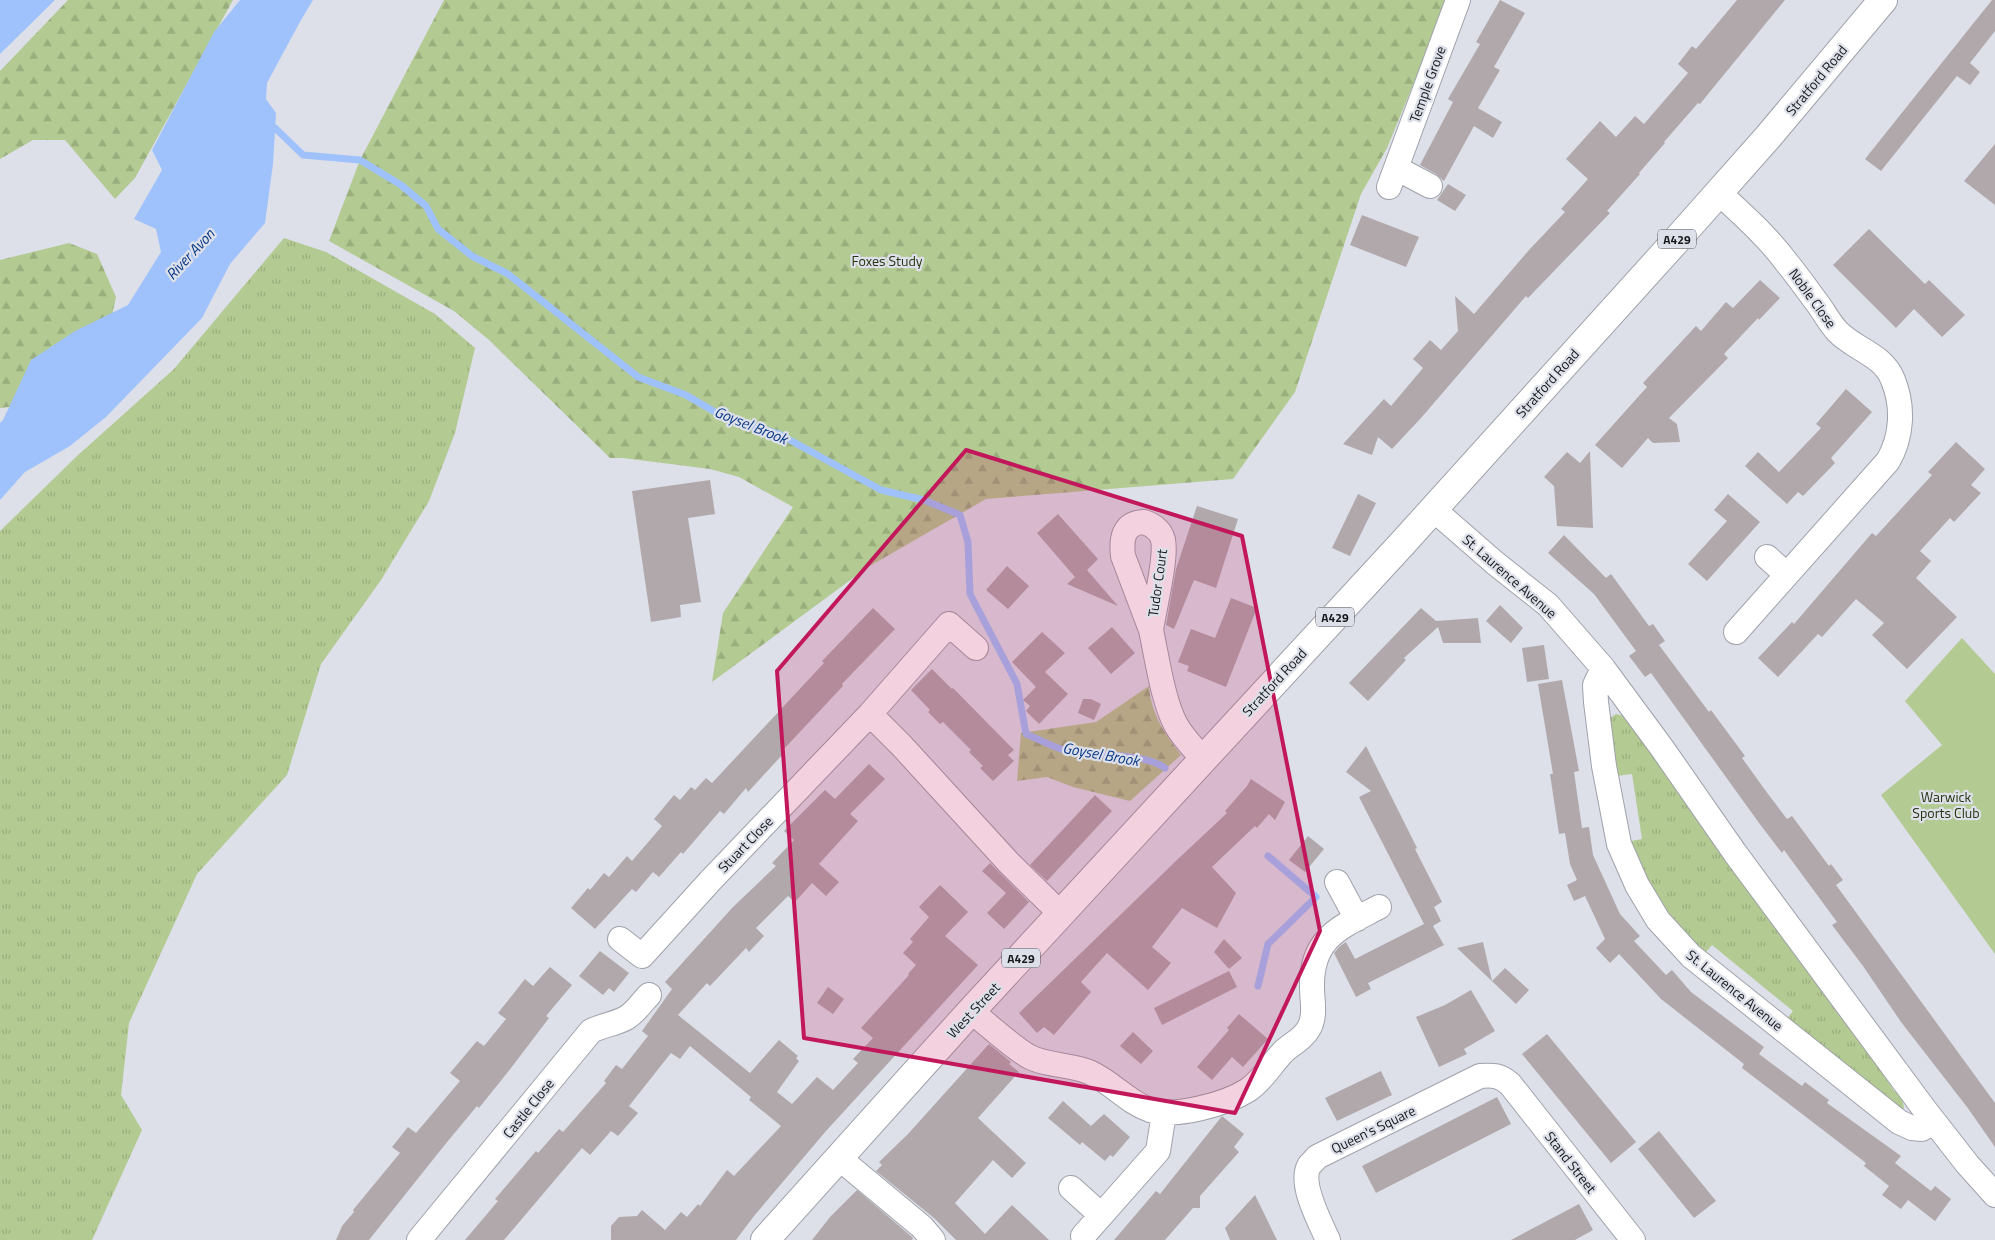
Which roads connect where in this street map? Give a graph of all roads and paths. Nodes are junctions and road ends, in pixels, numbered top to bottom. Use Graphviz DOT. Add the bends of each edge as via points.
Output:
graph roads {
  1 [pos="1458,0"];
  2 [pos="1876,2"];
  3 [pos="1430,186"];
  4 [pos="1718,192"];
  5 [pos="1433,509"];
  6 [pos="1767,557"];
  7 [pos="1786,574"];
  8 [pos="1151,630"];
  9 [pos="1736,632"];
  10 [pos="976,648"];
  11 [pos="1602,668"];
  12 [pos="870,714"];
  13 [pos="1203,759"];
  14 [pos="1337,882"];
  15 [pos="1379,907"];
  16 [pos="1061,914"];
  17 [pos="1356,919"];
  18 [pos="620,939"];
  19 [pos="649,995"];
  20 [pos="971,1011"];
  21 [pos="1510,1084"];
  22 [pos="1164,1112"];
  23 [pos="1933,1120"];
  24 [pos="839,1158"];
  25 [pos="1071,1188"];
  26 [pos="1995,1195"];
  27 [pos="1102,1216"];
  28 [pos="1083,1236"];
  29 [pos="419,1240"];
  30 [pos="765,1240"];
  31 [pos="933,1240"];
  32 [pos="1328,1240"];
  33 [pos="1633,1240"];
  1 -- 3 [label="street, Temple Grove" via="1392,177"];
  2 -- 4 [label="main road, Stratford Road / A429" via="1768,137"];
  4 -- 5 [label="main road, Stratford Road / A429"];
  4 -- 7 [label="street, Noble Close" via="1760,230 1839,333 1883,364 1893,379 1899,398 1900,432 1888,461"];
  5 -- 11 [label="street, St. Laurence Avenue" via="1548,605"];
  5 -- 13 [label="main road, Stratford Road / A429"];
  6 -- 7 [label="street"];
  7 -- 9 [label="street, Noble Close"];
  8 -- 13 [label="street, Tudor Court" via="1175,723"];
  10 -- 12 [label="street, Stuart Close" via="949,624"];
  11 -- 23 [label="street, St. Laurence Avenue"];
  11 -- 23 [label="street, St. Laurence Avenue" via="1595,685 1596,702 1619,844 1637,885 1658,920 1691,956 1899,1122 1922,1129"];
  12 -- 16 [label="street"];
  12 -- 18 [label="street, Stuart Close" via="642,956"];
  13 -- 16 [label="main road, West Street / A429"];
  14 -- 17 [label="street"];
  15 -- 17 [label="street"];
  16 -- 20 [label="main road, West Street / A429"];
  17 -- 22 [label="street" via="1328,937 1318,953 1312,969 1312,1020 1304,1035 1249,1089 1232,1099"];
  19 -- 29 [label="street, Castle Close" via="629,1017 591,1031"];
  20 -- 22 [label="street" via="1028,1056 1092,1073 1127,1099 1142,1107"];
  20 -- 24 [label="main road, West Street / A429"];
  21 -- 32 [label="street, Queen's Square" via="1494,1074 1480,1076 1317,1157 1309,1165 1306,1176 1311,1201"];
  21 -- 33 [label="street, Stand Street"];
  22 -- 27 [label="street" via="1158,1151"];
  23 -- 26 [label="street, St. Laurence Avenue"];
  24 -- 30 [label="main road, West Street / A429"];
  24 -- 31 [label="street" via="922,1227"];
  25 -- 27 [label="street"];
  27 -- 28 [label="street"];
}
